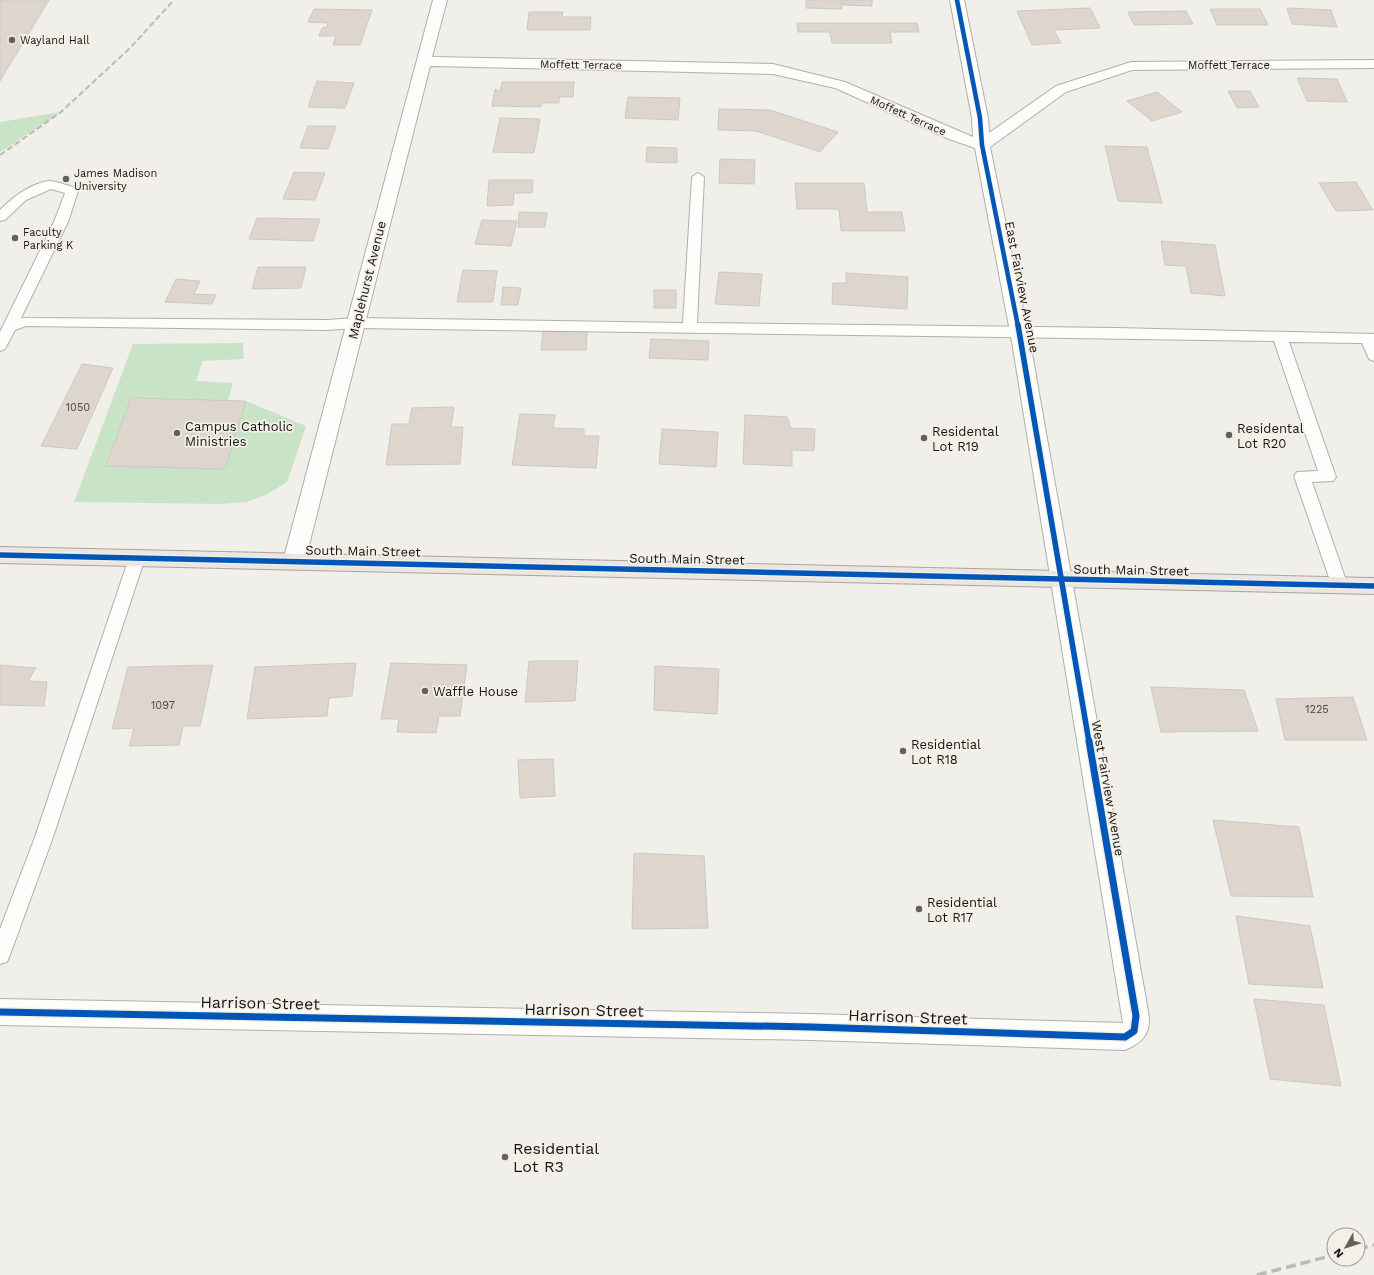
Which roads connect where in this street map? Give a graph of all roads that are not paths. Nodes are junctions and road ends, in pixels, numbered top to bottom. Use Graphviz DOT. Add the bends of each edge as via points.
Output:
graph roads {
  1 [pos="440,0"];
  2 [pos="957,0"];
  3 [pos="424,61"];
  4 [pos="1374,64"];
  5 [pos="982,145"];
  6 [pos="698,177"];
  7 [pos="0,217"];
  8 [pos="357,323"];
  9 [pos="9,327"];
  10 [pos="690,328"];
  11 [pos="1019,332"];
  12 [pos="1280,337"];
  13 [pos="1371,339"];
  14 [pos="0,346"];
  15 [pos="1374,356"];
  16 [pos="0,555"];
  17 [pos="137,558"];
  18 [pos="294,561"];
  19 [pos="1061,579"];
  20 [pos="1340,586"];
  21 [pos="1372,590"];
  22 [pos="0,955"];
  23 [pos="1133,1000"];
  24 [pos="0,1012"];
  1 -- 3 [label="street, Maplehurst Avenue"];
  2 -- 5 [label="street, East Fairview Avenue" via="980,118"];
  3 -- 5 [label="street, Moffett Terrace" via="773,69 840,85 955,136"];
  3 -- 8 [label="street, Maplehurst Avenue"];
  4 -- 5 [label="street, Moffett Terrace" via="1131,66 1061,89"];
  5 -- 11 [label="street, East Fairview Avenue"];
  6 -- 10 [label="lane"];
  7 -- 9 [label="lane" via="21,197 50,185 72,191 61,222"];
  8 -- 9 [label="lane" via="327,325 25,321"];
  8 -- 10 [label="lane"];
  8 -- 18 [label="street, Maplehurst Avenue"];
  9 -- 14 [label="lane"];
  10 -- 11 [label="lane"];
  11 -- 12 [label="lane"];
  11 -- 19 [label="street, East Fairview Avenue"];
  12 -- 13 [label="lane"];
  12 -- 20 [label="lane" via="1328,477 1302,476"];
  13 -- 15 [label="lane"];
  16 -- 17 [label="main road, South Main Street"];
  17 -- 18 [label="main road, South Main Street"];
  17 -- 22 [label="lane" via="44,837"];
  18 -- 19 [label="main road, South Main Street"];
  19 -- 20 [label="main road, South Main Street"];
  19 -- 23 [label="street, West Fairview Avenue"];
  20 -- 21 [label="main road, South Main Street"];
  23 -- 24 [label="street, Harrison Street" via="1136,1028 1125,1037 782,1027"];
}
